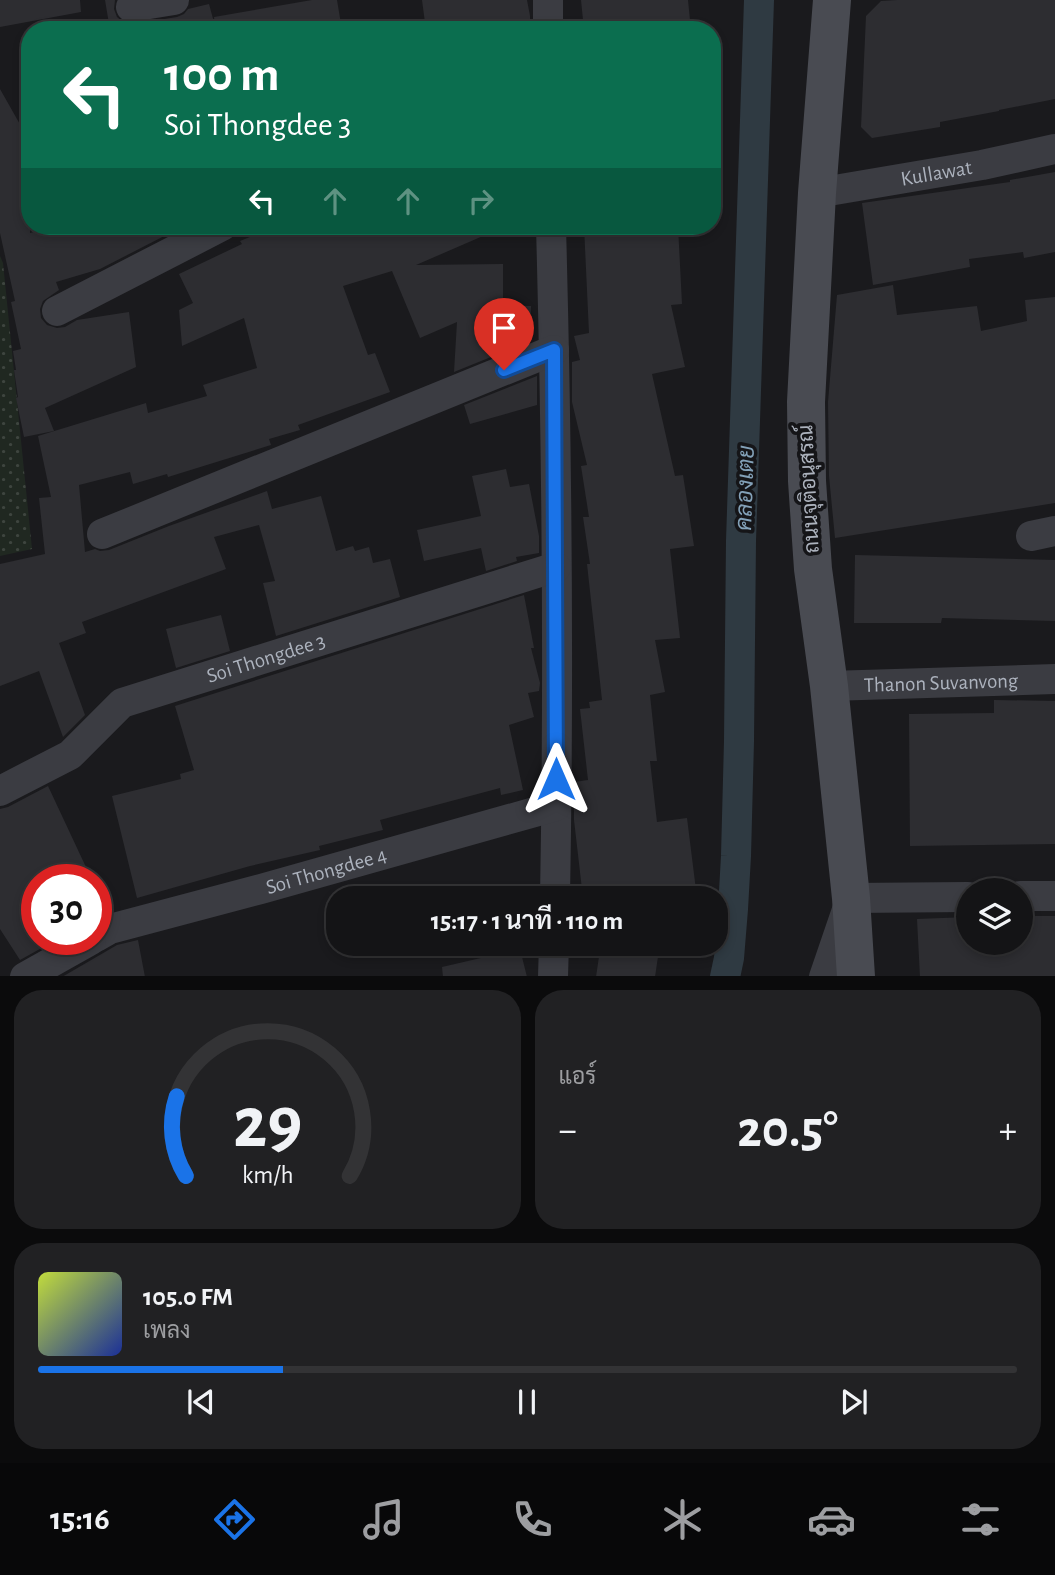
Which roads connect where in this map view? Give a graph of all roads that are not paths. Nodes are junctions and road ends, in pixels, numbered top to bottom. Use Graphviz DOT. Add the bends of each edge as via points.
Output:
graph roads {
  1 [pos="174,0"];
  2 [pos="548,0"];
  3 [pos="832,0"];
  4 [pos="131,7"];
  5 [pos="548,21"];
  6 [pos="1055,149"];
  7 [pos="817,193"];
  8 [pos="205,235"];
  9 [pos="551,235"];
  10 [pos="57,311"];
  11 [pos="554,350"];
  12 [pos="102,534"];
  13 [pos="556,567"];
  14 [pos="1055,679"];
  15 [pos="829,686"];
  16 [pos="0,791"];
  17 [pos="556,806"];
  18 [pos="555,886"];
  19 [pos="1033,896"];
  20 [pos="1055,896"];
  21 [pos="956,897"];
  22 [pos="851,898"];
  23 [pos="112,928"];
  24 [pos="63,955"];
  25 [pos="554,956"];
  26 [pos="24,976"];
  27 [pos="553,976"];
  28 [pos="824,976"];
  29 [pos="856,976"];
  1 -- 4 [label="street"];
  2 -- 5 [label="street"];
  3 -- 7 [label="street, ถนนจุติอนุสรณ์"];
  6 -- 7 [label="street, Kullawat"];
  7 -- 15 [label="street, ถนนจุติอนุสรณ์" via="806,402 807,481"];
  8 -- 10 [label="street"];
  9 -- 11 [label="street"];
  11 -- 12 [label="street"];
  11 -- 13 [label="street"];
  13 -- 16 [label="street, Soi Thongdee 3" via="122,703 70,755"];
  13 -- 17 [label="street"];
  14 -- 15 [label="street, Thanon Suvanvong"];
  15 -- 22 [label="street, ถนนจุติอนุสรณ์"];
  17 -- 18 [label="street"];
  17 -- 23 [label="street, Soi Thongdee 4"];
  19 -- 20 [label="street"];
  21 -- 22 [label="street"];
  22 -- 28 [label="street"];
  22 -- 29 [label="street, ถนนจุติอนุสรณ์"];
  24 -- 26 [label="street"];
  25 -- 27 [label="street"];
}
